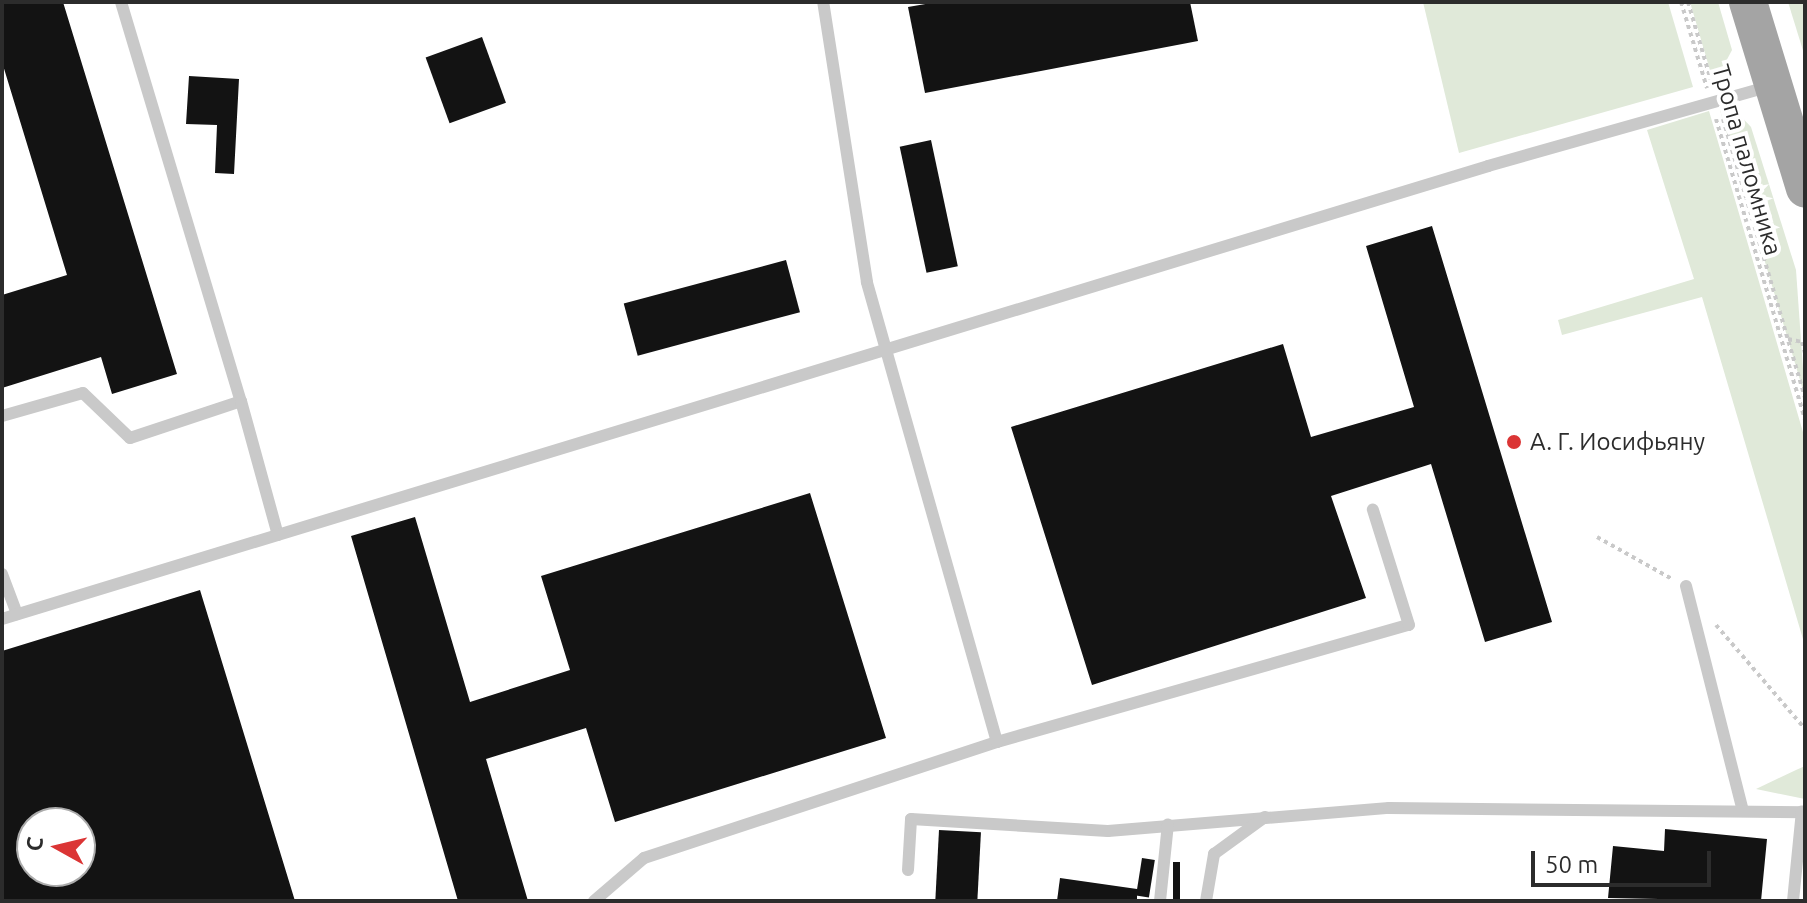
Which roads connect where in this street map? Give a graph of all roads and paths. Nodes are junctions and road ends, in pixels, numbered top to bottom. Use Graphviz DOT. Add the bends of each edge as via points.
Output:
graph roads {
  1 [pos="121,2"];
  2 [pos="823,2"];
  3 [pos="1681,2"];
  4 [pos="1688,2"];
  5 [pos="1748,2"];
  6 [pos="1773,86"];
  7 [pos="1714,100"];
  8 [pos="1805,188"];
  9 [pos="1781,337"];
  10 [pos="1788,339"];
  11 [pos="886,350"];
  12 [pos="1805,353"];
  13 [pos="1805,396"];
  14 [pos="241,401"];
  15 [pos="1800,404"];
  16 [pos="2,416"];
  17 [pos="1805,420"];
  18 [pos="1373,510"];
  19 [pos="278,535"];
  20 [pos="2,574"];
  21 [pos="1686,586"];
  22 [pos="17,614"];
  23 [pos="2,619"];
  24 [pos="997,742"];
  25 [pos="1742,807"];
  26 [pos="1803,811"];
  27 [pos="1268,816"];
  28 [pos="1168,824"];
  29 [pos="908,870"];
  30 [pos="594,901"];
  31 [pos="1160,901"];
  32 [pos="1206,901"];
  33 [pos="1793,901"];
  1 -- 14 [label="lane"];
  2 -- 11 [label="lane" via="867,282"];
  3 -- 7 [label="path, Тропа паломника"];
  4 -- 7 [label="path"];
  5 -- 6 [label="main road"];
  6 -- 7 [label="lane"];
  6 -- 8 [label="main road"];
  7 -- 9 [label="path, Тропа паломника"];
  7 -- 10 [label="path"];
  7 -- 11 [label="lane"];
  9 -- 10 [label="path"];
  9 -- 15 [label="path, Тропа паломника"];
  10 -- 12 [label="path" via="1802,342"];
  10 -- 13 [label="path"];
  11 -- 19 [label="lane"];
  11 -- 24 [label="lane"];
  13 -- 15 [label="path"];
  14 -- 16 [label="lane" via="130,438 83,393"];
  14 -- 19 [label="lane"];
  15 -- 17 [label="path, Тропа паломника"];
  18 -- 24 [label="lane" via="1409,625"];
  19 -- 22 [label="lane"];
  20 -- 22 [label="lane"];
  21 -- 25 [label="lane"];
  22 -- 23 [label="lane"];
  24 -- 30 [label="lane" via="644,858"];
  25 -- 26 [label="lane"];
  25 -- 27 [label="lane"];
  26 -- 33 [label="lane"];
  27 -- 28 [label="lane"];
  27 -- 32 [label="lane" via="1214,854"];
  28 -- 29 [label="lane" via="1108,831 911,819"];
  28 -- 31 [label="lane"];
}
